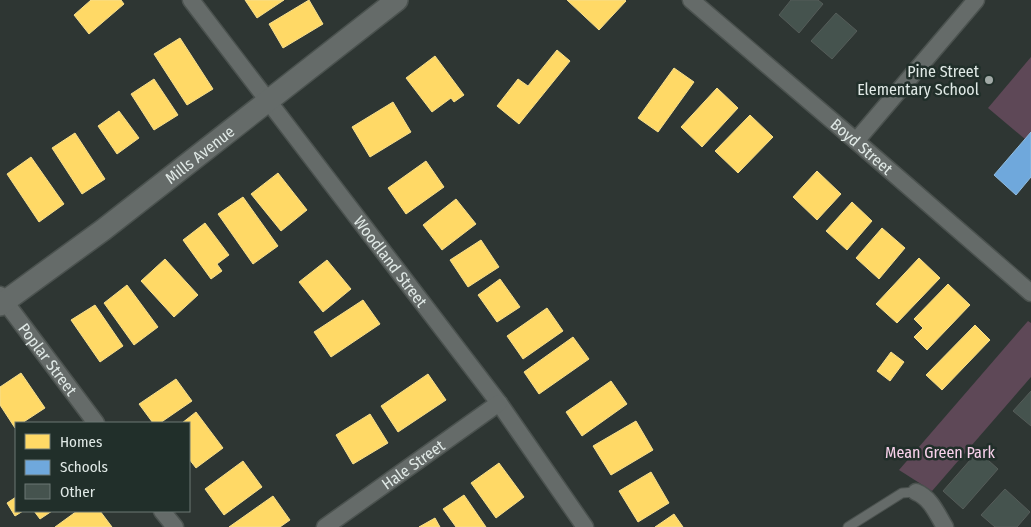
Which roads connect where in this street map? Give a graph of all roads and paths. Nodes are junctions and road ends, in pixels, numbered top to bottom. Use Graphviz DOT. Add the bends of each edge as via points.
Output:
graph roads {
  1 [pos="191,0"];
  2 [pos="397,0"];
  3 [pos="691,0"];
  4 [pos="976,0"];
  5 [pos="268,102"];
  6 [pos="856,141"];
  7 [pos="1031,293"];
  8 [pos="2,301"];
  9 [pos="499,403"];
  10 [pos="95,422"];
  11 [pos="916,492"];
  12 [pos="163,512"];
  13 [pos="175,527"];
  14 [pos="325,527"];
  15 [pos="585,527"];
  16 [pos="848,527"];
  17 [pos="945,527"];
  1 -- 5 [label="street, Woodland Street"];
  2 -- 5 [label="street, Mills Avenue"];
  3 -- 6 [label="street, Boyd Street"];
  4 -- 6 [label="street"];
  5 -- 8 [label="street, Mills Avenue" via="103,230"];
  5 -- 9 [label="street, Woodland Street"];
  6 -- 7 [label="street, Boyd Street"];
  8 -- 10 [label="street, Poplar Street"];
  9 -- 14 [label="street, Hale Street"];
  9 -- 15 [label="street, Woodland Street"];
  11 -- 16 [label="lane" via="902,492"];
  11 -- 17 [label="street" via="929,500"];
  12 -- 13 [label="street"];
}
